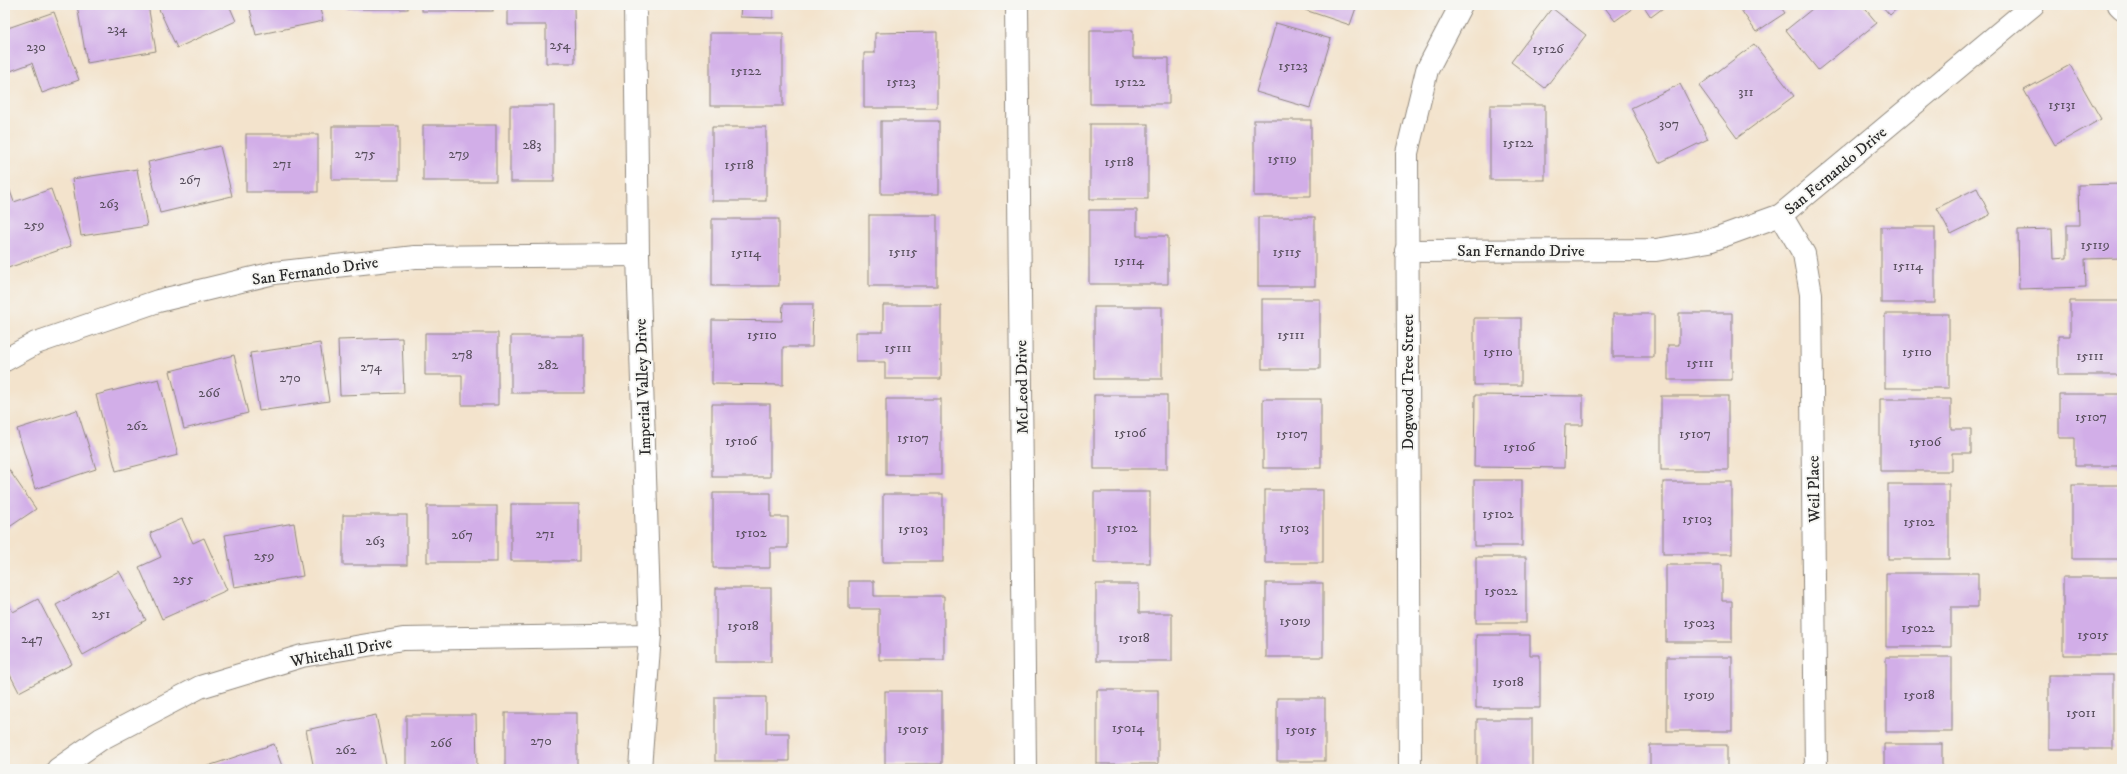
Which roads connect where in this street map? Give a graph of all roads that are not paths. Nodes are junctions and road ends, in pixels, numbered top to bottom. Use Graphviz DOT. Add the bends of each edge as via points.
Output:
graph roads {
  1 [pos="635,5"];
  2 [pos="1017,5"];
  3 [pos="1461,5"];
  4 [pos="2033,5"];
  5 [pos="2119,5"];
  6 [pos="2122,8"];
  7 [pos="1781,215"];
  8 [pos="1406,250"];
  9 [pos="638,255"];
  10 [pos="5,360"];
  11 [pos="650,635"];
  12 [pos="58,769"];
  13 [pos="640,769"];
  14 [pos="1025,769"];
  15 [pos="1410,769"];
  16 [pos="1816,769"];
  1 -- 9 [label="street, Imperial Valley Drive"];
  2 -- 14 [label="street, McLeod Drive"];
  3 -- 8 [label="street, Dogwood Tree Street" via="1426,70 1407,153"];
  4 -- 7 [label="street, San Fernando Drive"];
  5 -- 6 [label="street"];
  7 -- 8 [label="street, San Fernando Drive" via="1709,241 1656,250"];
  7 -- 16 [label="street, Weil Place" via="1804,254 1811,294"];
  8 -- 15 [label="street, Dogwood Tree Street"];
  9 -- 10 [label="street, San Fernando Drive" via="415,257 274,273 158,301 36,343"];
  9 -- 11 [label="street, Imperial Valley Drive"];
  11 -- 12 [label="street, Whitehall Drive" via="403,639 302,656 200,687 101,739"];
  11 -- 13 [label="street, Imperial Valley Drive"];
}
